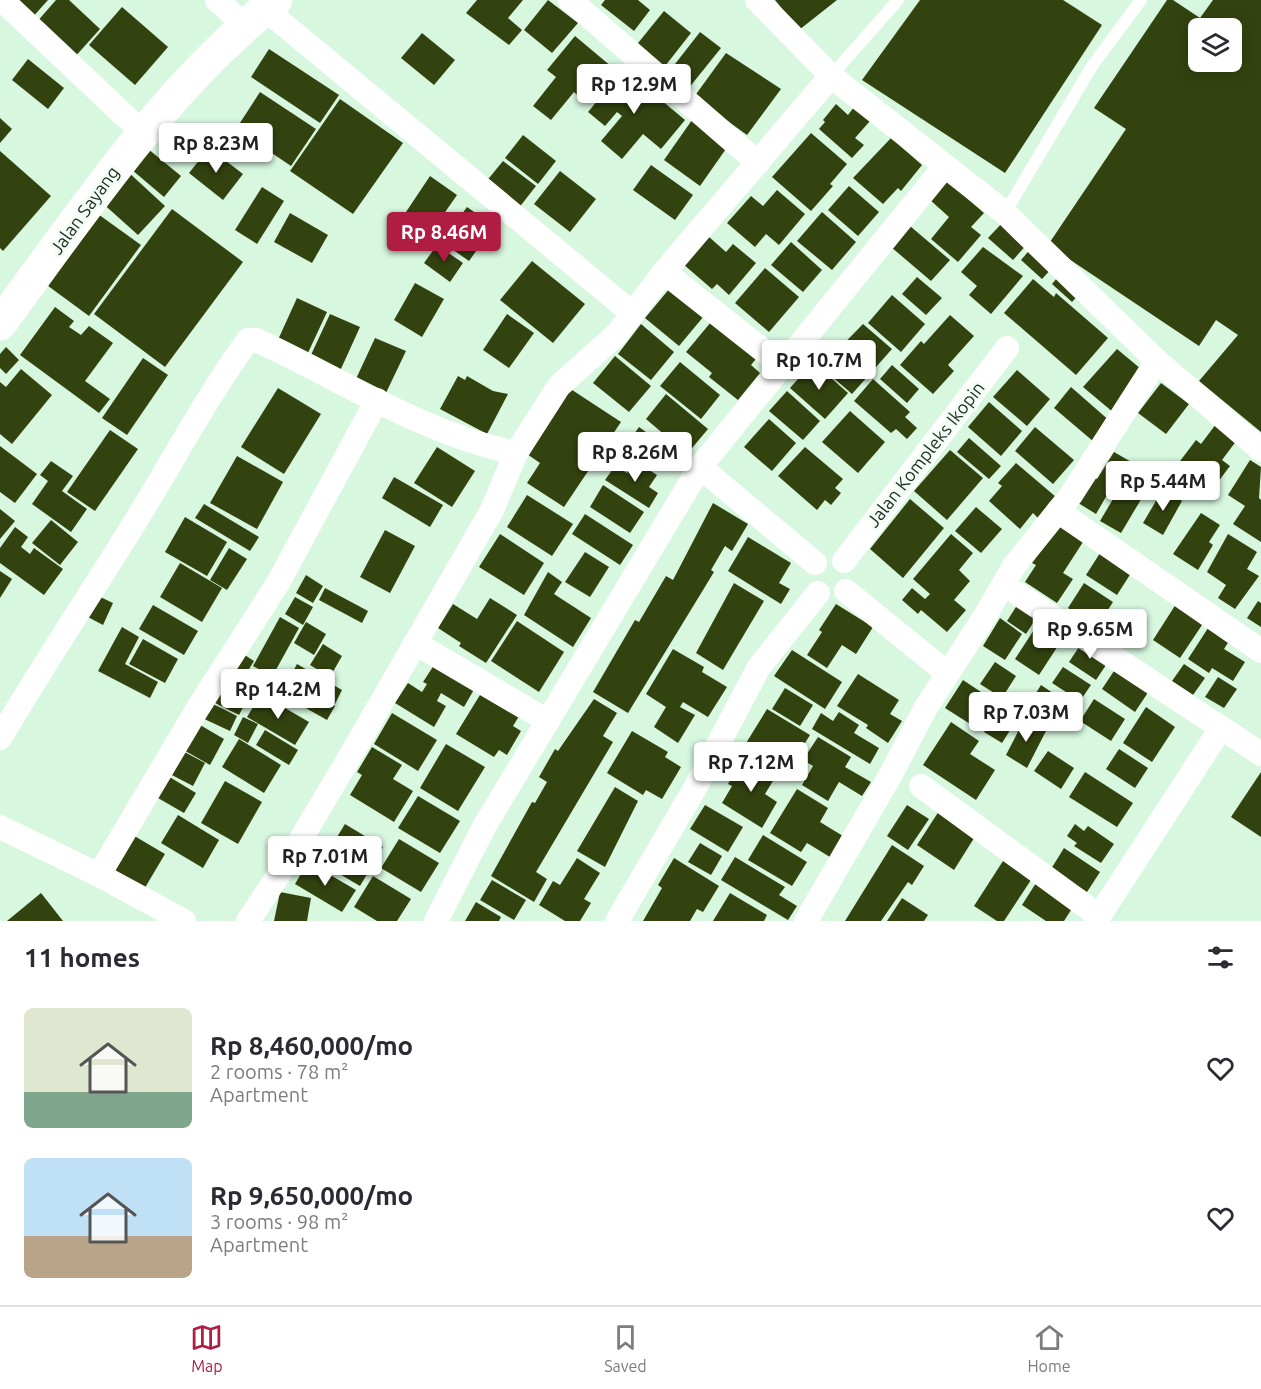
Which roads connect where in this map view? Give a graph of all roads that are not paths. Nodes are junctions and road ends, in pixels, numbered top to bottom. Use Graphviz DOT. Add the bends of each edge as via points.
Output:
graph roads {
  1 [pos="2,0"];
  2 [pos="217,0"];
  3 [pos="570,0"];
  4 [pos="757,0"];
  5 [pos="898,0"];
  6 [pos="1141,0"];
  7 [pos="262,12"];
  8 [pos="831,76"];
  9 [pos="142,132"];
  10 [pos="758,162"];
  11 [pos="944,166"];
  12 [pos="1005,213"];
  13 [pos="664,272"];
  14 [pos="632,313"];
  15 [pos="0,324"];
  16 [pos="1007,348"];
  17 [pos="1156,361"];
  18 [pos="783,366"];
  19 [pos="377,400"];
  20 [pos="1261,450"];
  21 [pos="516,453"];
  22 [pos="700,467"];
  23 [pos="1058,511"];
  24 [pos="844,561"];
  25 [pos="815,563"];
  26 [pos="846,591"];
  27 [pos="818,593"];
  28 [pos="1018,594"];
  29 [pos="415,643"];
  30 [pos="1261,651"];
  31 [pos="947,673"];
  32 [pos="548,721"];
  33 [pos="1221,728"];
  34 [pos="0,738"];
  35 [pos="1261,754"];
  36 [pos="921,786"];
  37 [pos="0,827"];
  38 [pos="99,875"];
  39 [pos="1097,919"];
  40 [pos="184,921"];
  41 [pos="248,921"];
  42 [pos="436,921"];
  43 [pos="617,921"];
  44 [pos="806,921"];
  1 -- 9 [label="street"];
  2 -- 7 [label="street"];
  3 -- 10 [label="street"];
  4 -- 8 [label="street"];
  5 -- 8 [label="lane"];
  6 -- 12 [label="lane" via="1092,66"];
  7 -- 9 [label="main road, Jalan Sayang" via="216,53"];
  7 -- 14 [label="street"];
  8 -- 10 [label="street"];
  8 -- 11 [label="street"];
  9 -- 15 [label="main road, Jalan Sayang"];
  10 -- 13 [label="street"];
  11 -- 12 [label="street"];
  11 -- 18 [label="street"];
  12 -- 17 [label="street"];
  13 -- 14 [label="street"];
  13 -- 18 [label="street"];
  14 -- 21 [label="street" via="617,334 559,386"];
  16 -- 24 [label="street, Jalan Kompleks Ikopin"];
  17 -- 20 [label="street"];
  17 -- 23 [label="street"];
  18 -- 22 [label="street"];
  19 -- 21 [label="street" via="477,445"];
  19 -- 34 [label="street" via="248,339"];
  19 -- 38 [label="street" via="278,583"];
  21 -- 29 [label="street" via="492,510"];
  22 -- 25 [label="street"];
  22 -- 32 [label="street"];
  23 -- 30 [label="street"];
  23 -- 31 [label="street" via="1014,566"];
  24 -- 25 [label="street" via="829,557"];
  24 -- 26 [label="street" via="850,570"];
  25 -- 27 [label="street" via="810,579"];
  26 -- 27 [label="street" via="832,597"];
  26 -- 31 [label="street"];
  27 -- 43 [label="street" via="759,667 695,788"];
  28 -- 33 [label="street"];
  29 -- 32 [label="street"];
  29 -- 41 [label="street" via="290,859"];
  31 -- 44 [label="street"];
  32 -- 42 [label="street" via="484,827"];
  33 -- 35 [label="street"];
  33 -- 39 [label="street"];
  36 -- 39 [label="street"];
  37 -- 38 [label="street"];
  38 -- 40 [label="street"];
}
